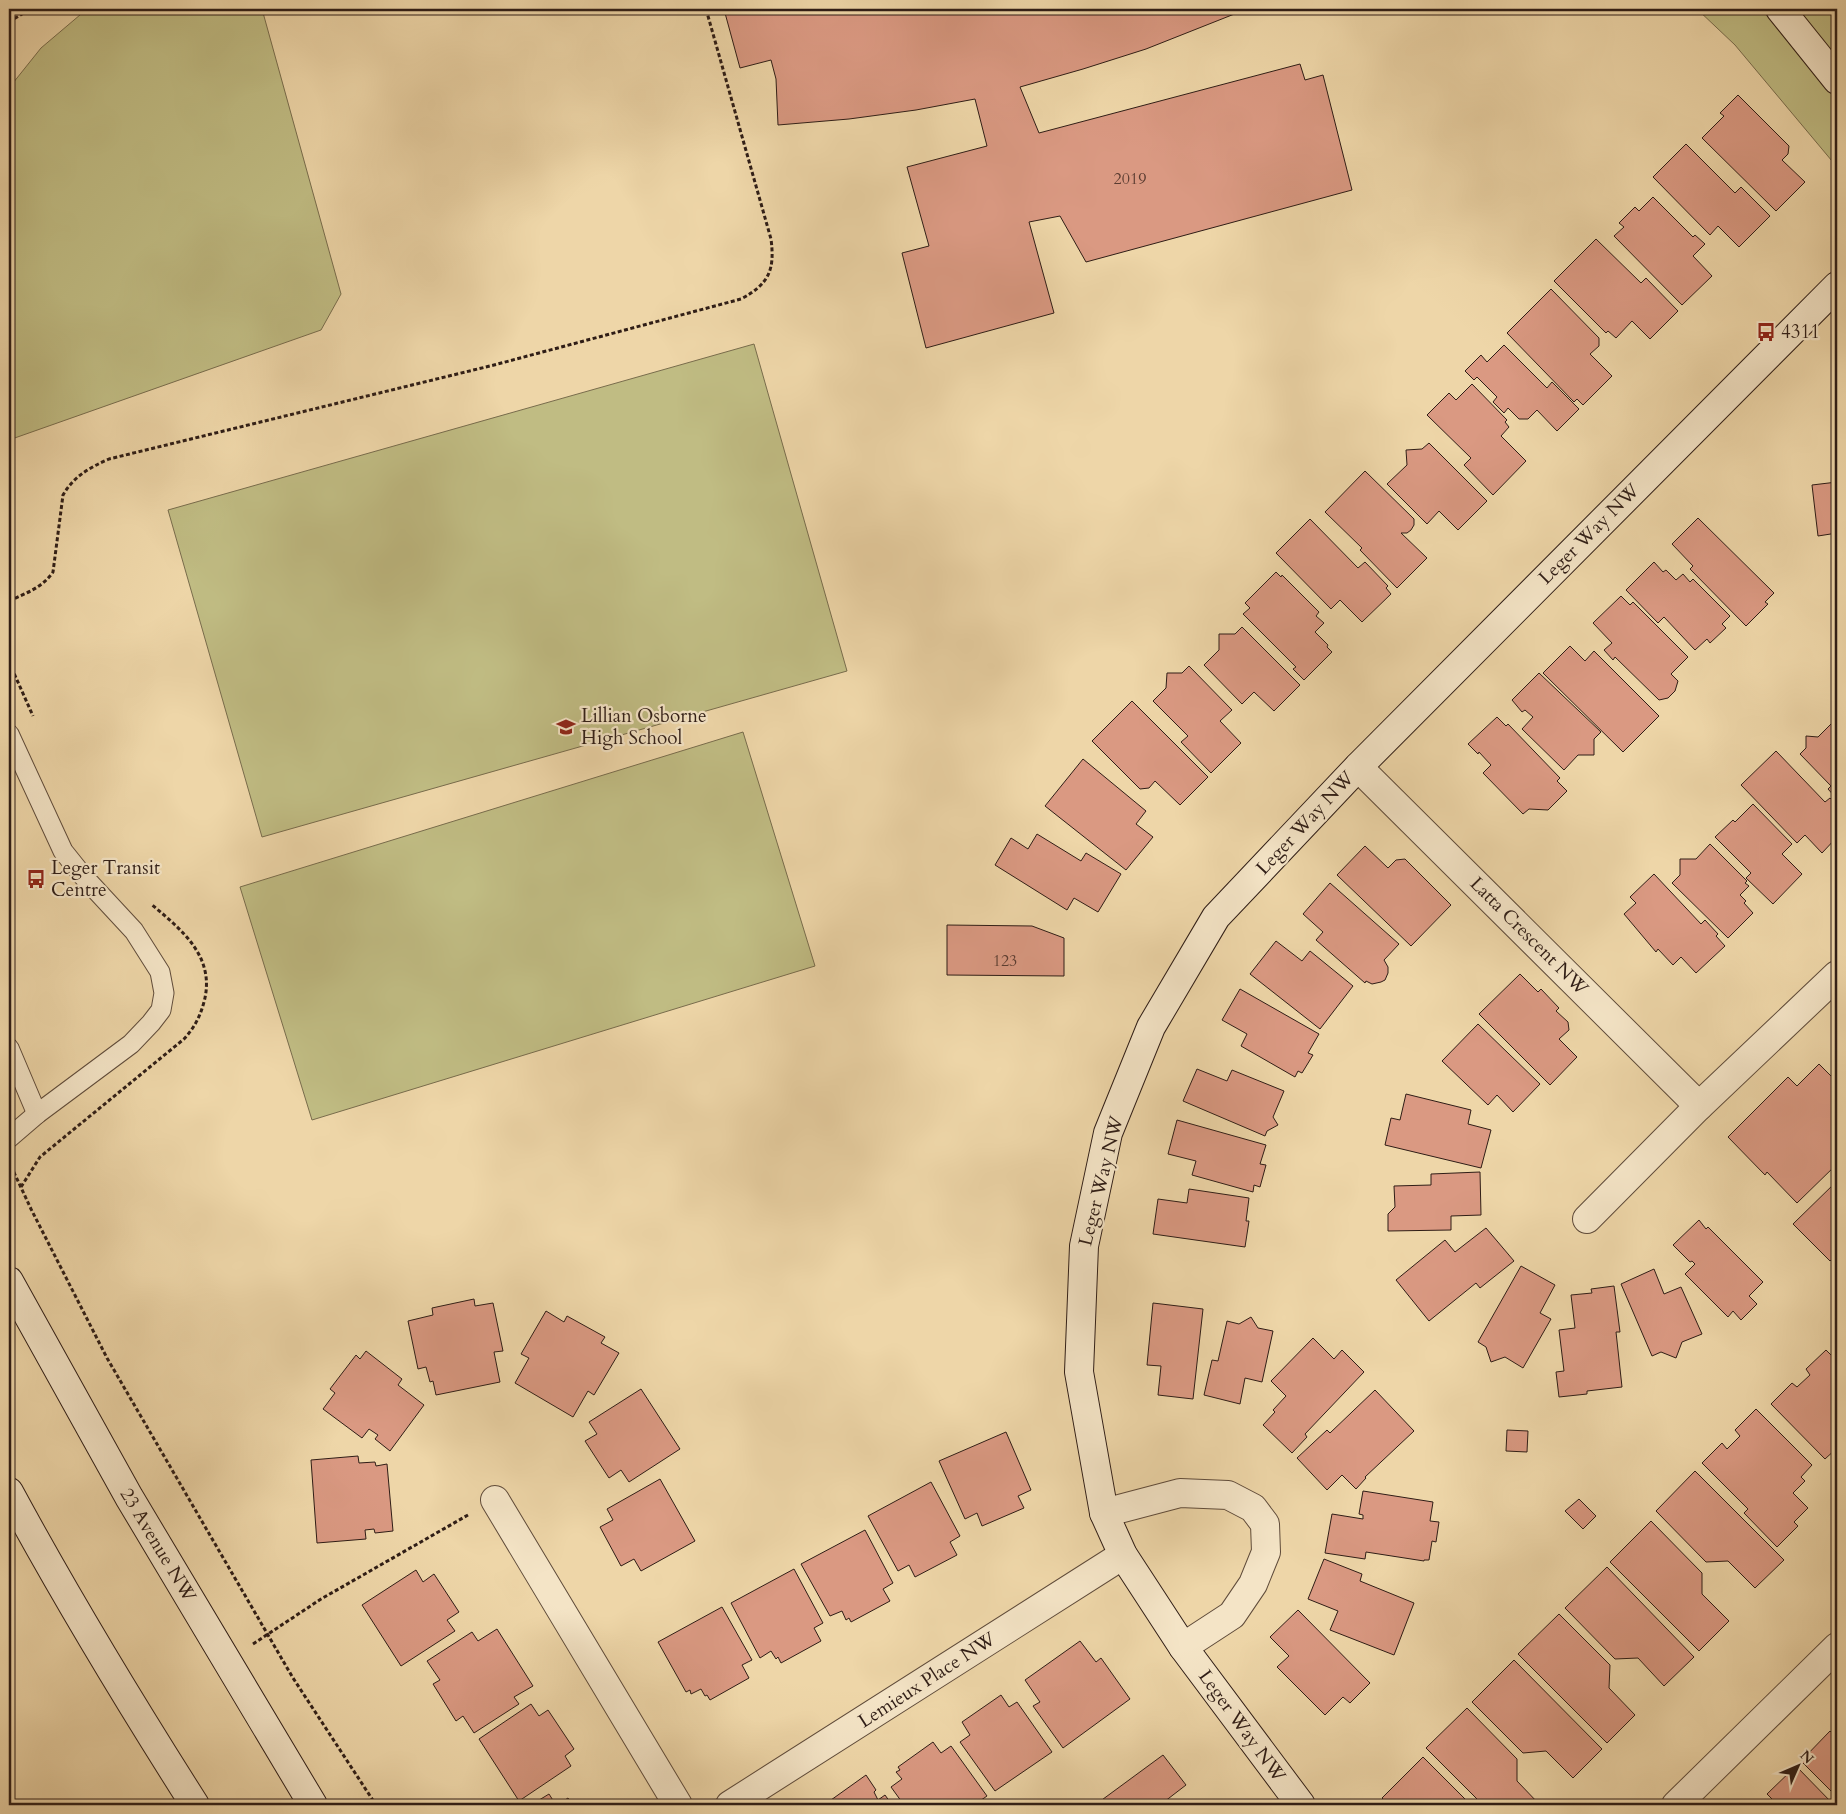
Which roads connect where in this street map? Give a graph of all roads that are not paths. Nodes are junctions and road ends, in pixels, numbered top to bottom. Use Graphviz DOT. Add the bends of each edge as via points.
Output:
graph roads {
  1 [pos="1780,9"];
  2 [pos="1837,80"];
  3 [pos="1837,286"];
  4 [pos="9,734"];
  5 [pos="1358,767"];
  6 [pos="1836,980"];
  7 [pos="9,1048"];
  8 [pos="1699,1106"];
  9 [pos="37,1114"];
  10 [pos="9,1138"];
  11 [pos="1587,1219"];
  12 [pos="9,1281"];
  13 [pos="9,1492"];
  14 [pos="495,1500"];
  15 [pos="1104,1513"];
  16 [pos="1123,1555"];
  17 [pos="1183,1646"];
  18 [pos="1837,1648"];
  19 [pos="195,1805"];
  20 [pos="313,1805"];
  21 [pos="678,1805"];
  22 [pos="730,1805"];
  23 [pos="1301,1805"];
  24 [pos="1676,1805"];
  1 -- 2 [label="street"];
  3 -- 5 [label="street, Leger Way NW"];
  4 -- 9 [label="lane" via="63,851 134,931 160,972 164,993 161,1010 131,1044"];
  5 -- 8 [label="street, Latta Crescent NW"];
  5 -- 15 [label="street, Leger Way NW" via="1216,917 1151,1027 1108,1133 1084,1246 1079,1372"];
  6 -- 8 [label="street"];
  7 -- 9 [label="lane"];
  8 -- 11 [label="street"];
  9 -- 10 [label="lane"];
  12 -- 20 [label="street, 23 Avenue NW" via="129,1497"];
  13 -- 19 [label="street" via="136,1713"];
  14 -- 21 [label="street"];
  15 -- 16 [label="street, Leger Way NW"];
  15 -- 17 [label="street" via="1180,1493 1228,1495 1253,1508 1265,1524 1266,1552 1253,1584 1232,1615"];
  16 -- 17 [label="street, Leger Way NW"];
  16 -- 22 [label="street, Lemieux Place NW"];
  17 -- 23 [label="street, Leger Way NW"];
  18 -- 24 [label="street"];
}
